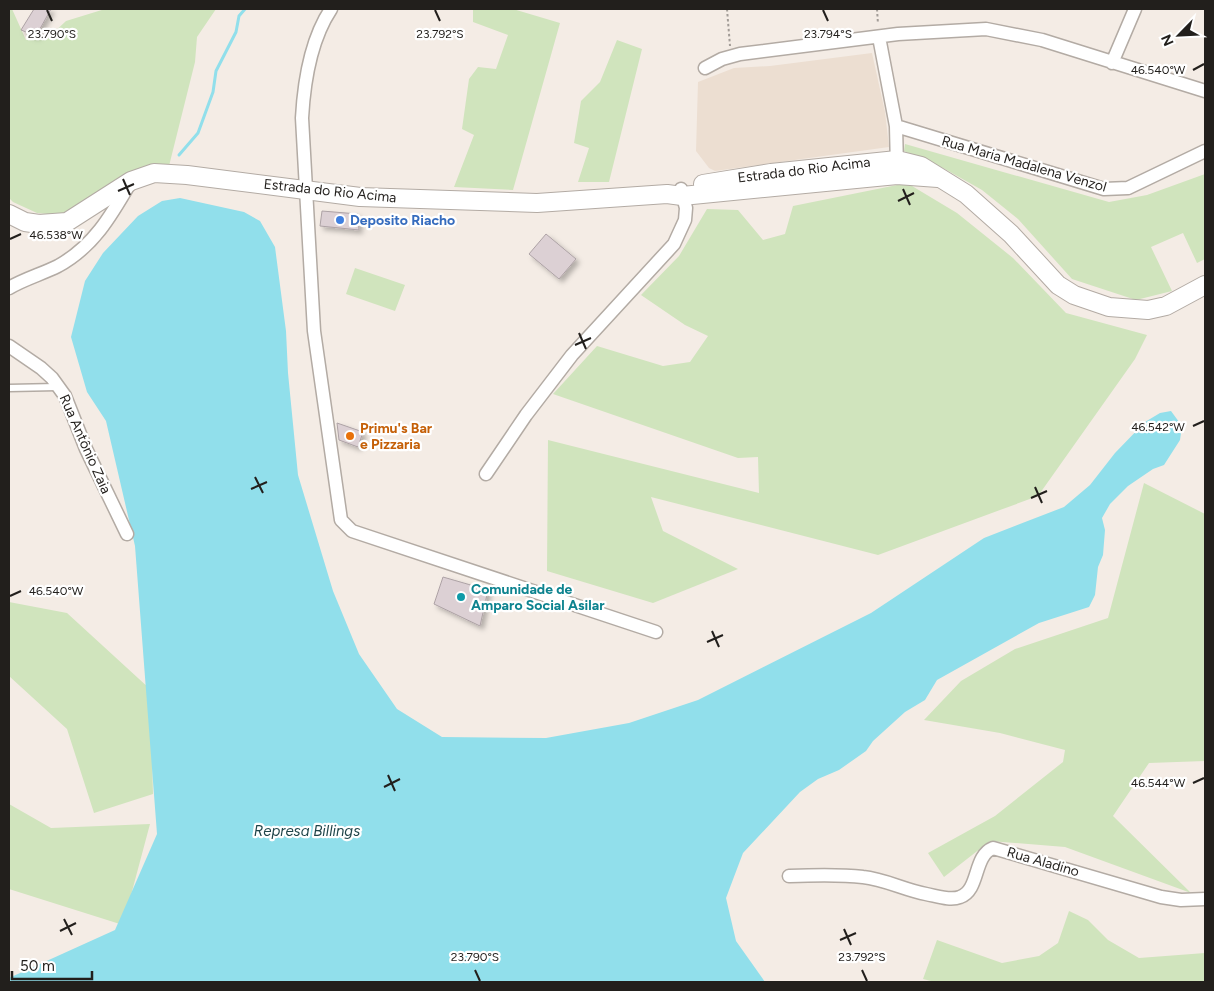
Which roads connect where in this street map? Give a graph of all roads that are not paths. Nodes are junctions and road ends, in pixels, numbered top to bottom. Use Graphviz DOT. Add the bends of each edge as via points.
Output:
graph roads {
  1 [pos="331,9"];
  2 [pos="1135,9"];
  3 [pos="879,37"];
  4 [pos="1112,62"];
  5 [pos="705,68"];
  6 [pos="1205,91"];
  7 [pos="896,126"];
  8 [pos="1205,151"];
  9 [pos="897,168"];
  10 [pos="131,181"];
  11 [pos="306,191"];
  12 [pos="677,192"];
  13 [pos="9,214"];
  14 [pos="1205,285"];
  15 [pos="9,288"];
  16 [pos="9,346"];
  17 [pos="59,386"];
  18 [pos="9,388"];
  19 [pos="486,474"];
  20 [pos="127,534"];
  21 [pos="656,632"];
  22 [pos="790,876"];
  23 [pos="1205,899"];
  1 -- 11 [label="street" via="310,61 304,89 302,118"];
  2 -- 4 [label="street"];
  3 -- 4 [label="street" via="986,29 1042,40"];
  3 -- 5 [label="street" via="731,56"];
  3 -- 7 [label="street"];
  4 -- 6 [label="street"];
  7 -- 8 [label="street, Rua Maria Madalena Venzol" via="1116,190 1142,182"];
  7 -- 9 [label="street"];
  9 -- 12 [label="main road, Estrada do Rio Acima"];
  9 -- 14 [label="main road, Estrada do Rio Acima" via="938,178 966,194 988,211 1058,285 1082,298 1109,307 1148,310 1166,306"];
  10 -- 11 [label="main road, Estrada do Rio Acima" via="154,173 187,174"];
  10 -- 13 [label="main road, Estrada do Rio Acima" via="67,222 39,224 25,222"];
  10 -- 15 [label="street" via="113,213 87,246 57,266"];
  11 -- 12 [label="main road, Estrada do Rio Acima" via="360,197 537,203"];
  11 -- 21 [label="street" via="314,331 339,513 344,525 352,531"];
  12 -- 19 [label="street" via="686,208 685,220 670,248 572,355 526,414"];
  16 -- 17 [label="street, Rua Antônio Zaia" via="41,368"];
  17 -- 18 [label="lane"];
  17 -- 20 [label="street, Rua Antônio Zaia"];
  22 -- 23 [label="street, Rua Aladino" via="830,874 864,877 953,899 968,891 983,856 993,848 1161,897"];
}
